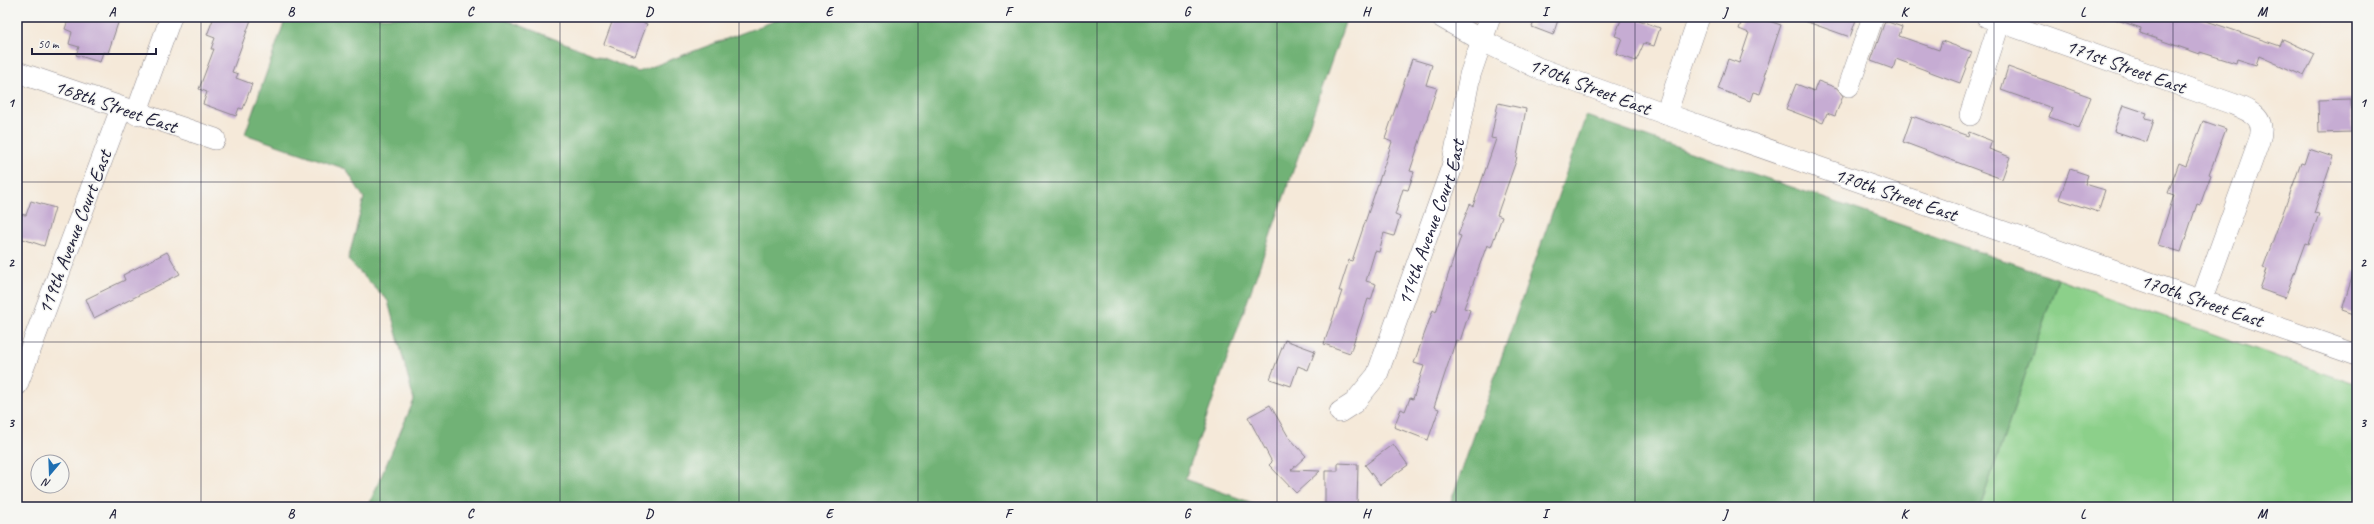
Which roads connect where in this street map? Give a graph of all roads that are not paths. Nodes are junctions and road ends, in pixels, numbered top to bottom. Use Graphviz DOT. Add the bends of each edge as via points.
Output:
graph roads {
  1 [pos="171,17"];
  2 [pos="1441,17"];
  3 [pos="1490,17"];
  4 [pos="1699,17"];
  5 [pos="1873,17"];
  6 [pos="1994,19"];
  7 [pos="1481,40"];
  8 [pos="17,72"];
  9 [pos="1849,86"];
  10 [pos="128,111"];
  11 [pos="1666,114"];
  12 [pos="1970,115"];
  13 [pos="215,139"];
  14 [pos="2202,299"];
  15 [pos="2357,355"];
  16 [pos="18,381"];
  17 [pos="1340,412"];
  1 -- 10 [label="street, 119th Avenue Court East"];
  2 -- 7 [label="street, 170th Street East"];
  3 -- 7 [label="street, 114th Avenue Court East"];
  4 -- 11 [label="street"];
  5 -- 9 [label="street"];
  6 -- 12 [label="street"];
  6 -- 14 [label="street, 171st Street East" via="2233,104 2251,111 2260,122 2262,132"];
  7 -- 11 [label="street, 170th Street East" via="1538,68"];
  7 -- 17 [label="street, 114th Avenue Court East" via="1470,74 1452,167 1377,375 1354,403"];
  8 -- 10 [label="street, 168th Street East"];
  10 -- 13 [label="street, 168th Street East"];
  10 -- 16 [label="street, 119th Avenue Court East"];
  11 -- 14 [label="street, 170th Street East"];
  14 -- 15 [label="street, 170th Street East"];
}
